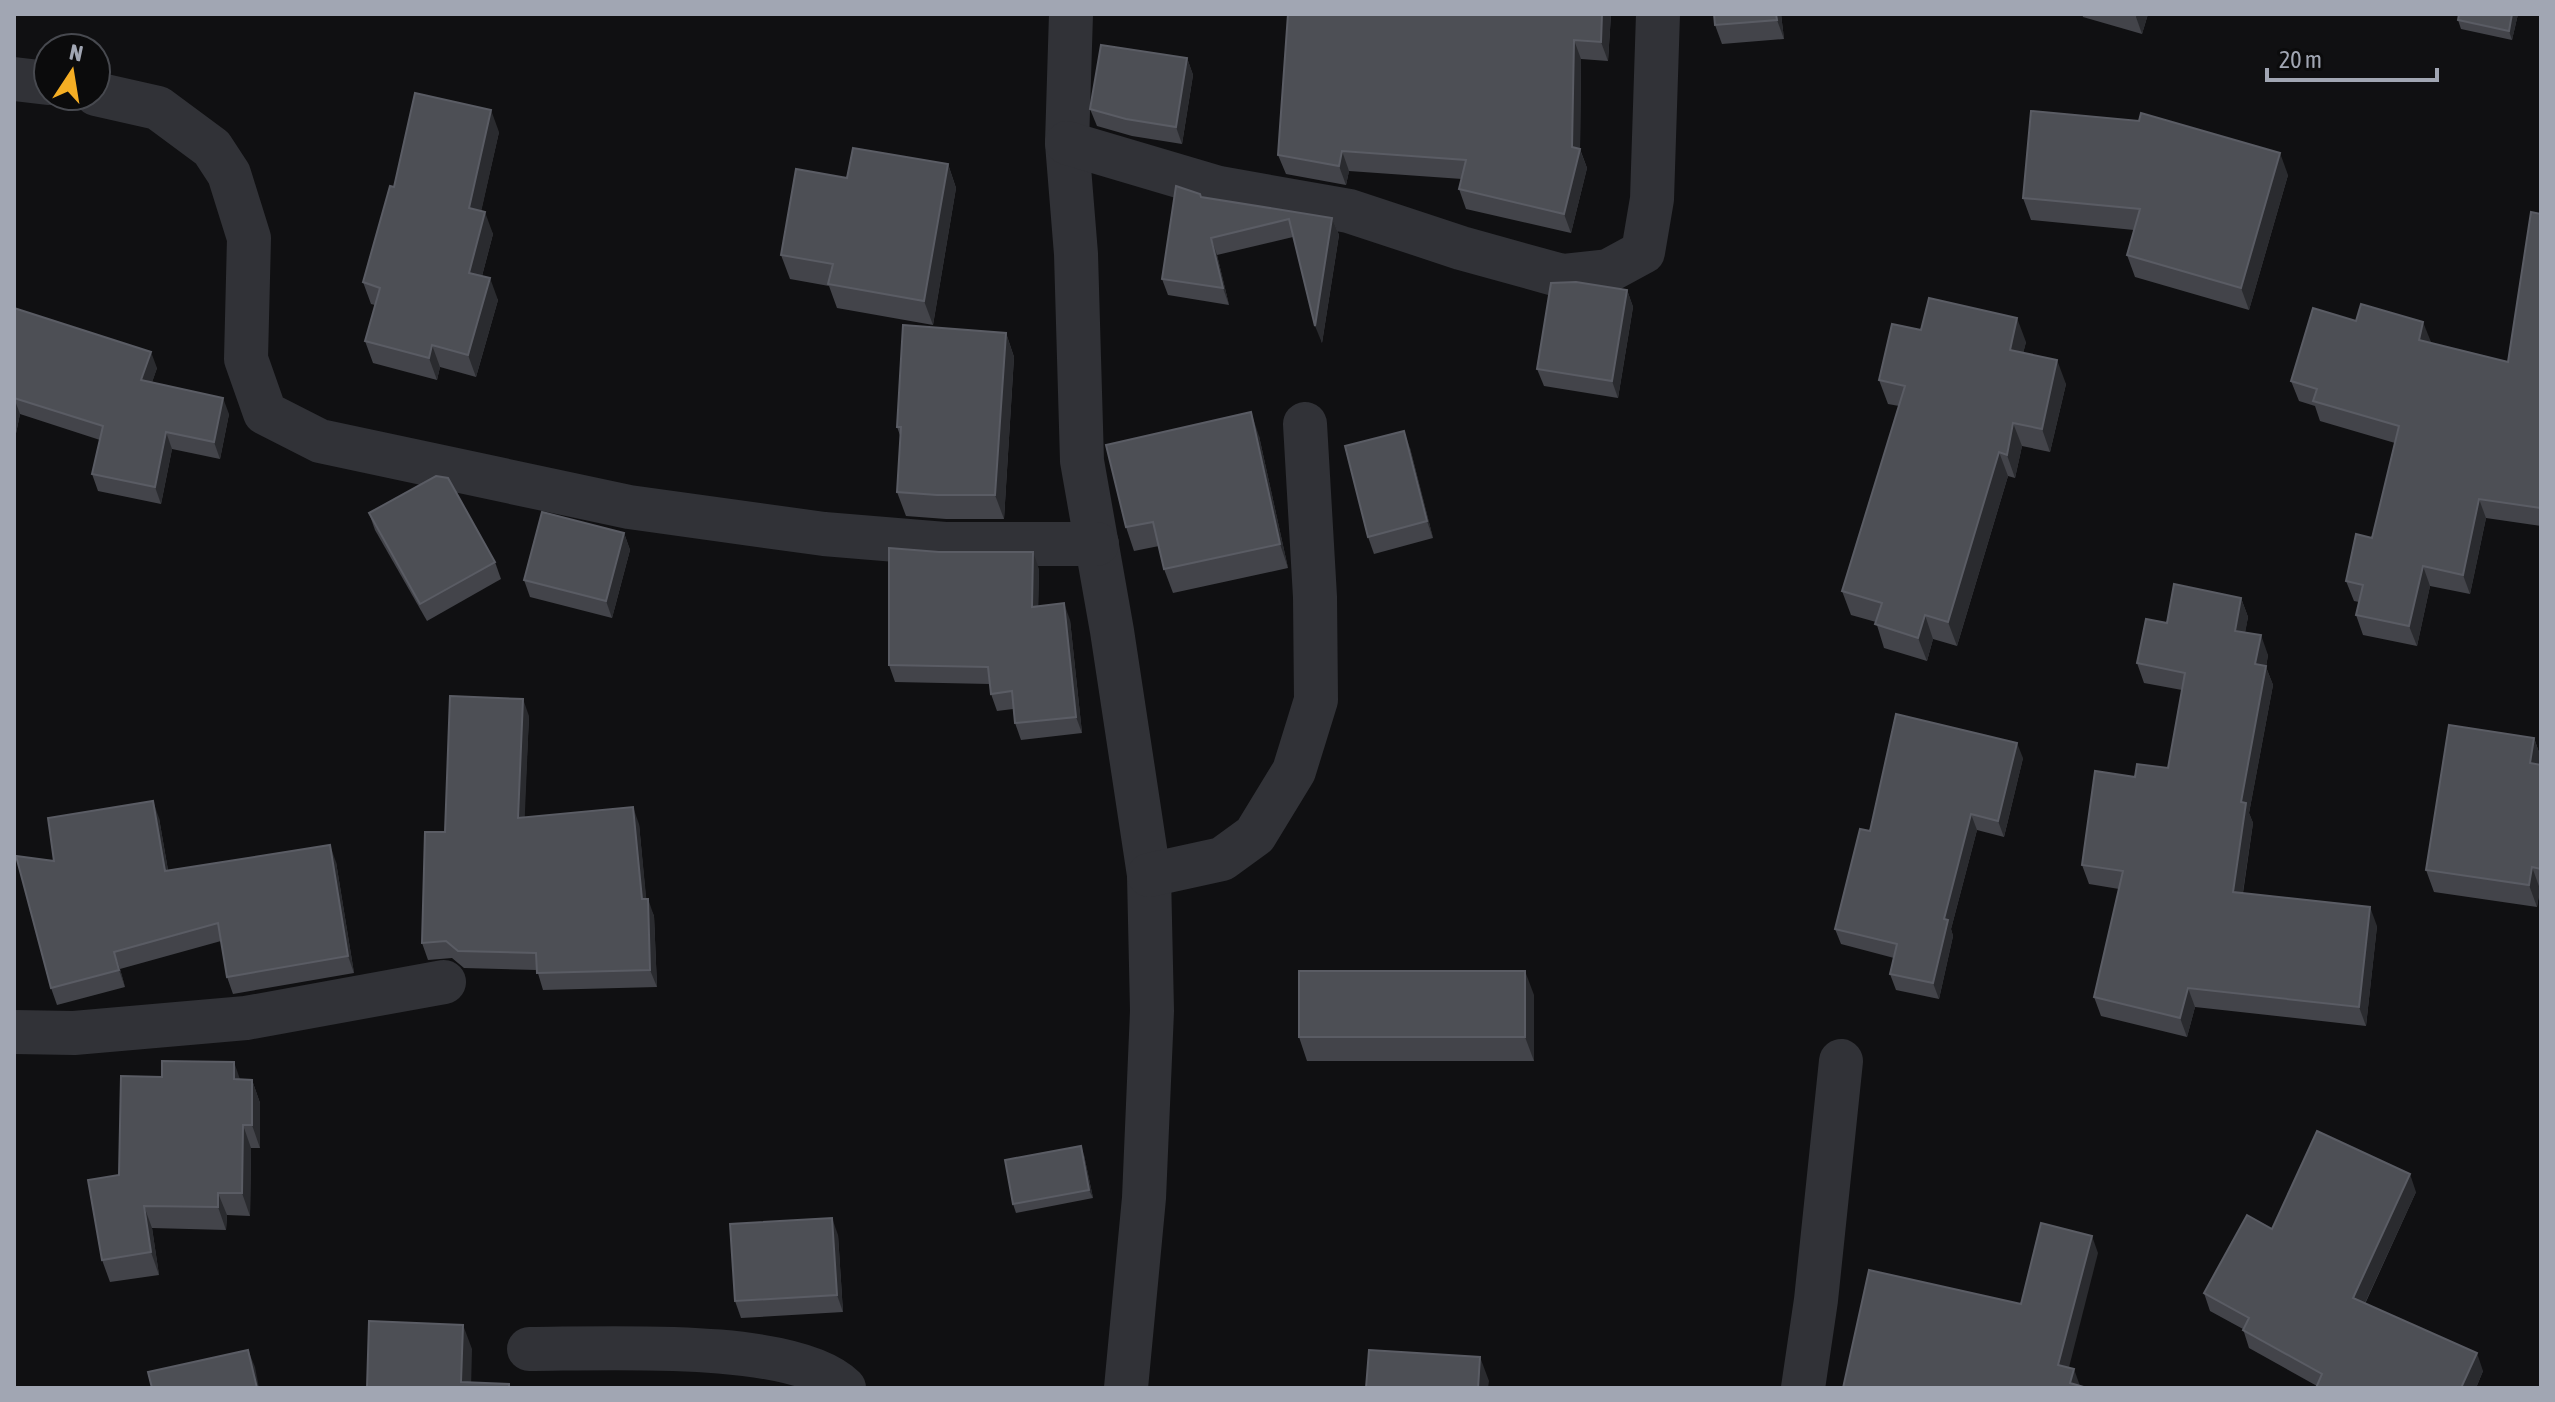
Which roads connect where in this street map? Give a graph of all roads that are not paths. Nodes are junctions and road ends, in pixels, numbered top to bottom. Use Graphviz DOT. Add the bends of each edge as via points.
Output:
graph roads {
  1 [pos="1071,14"];
  2 [pos="1658,14"];
  3 [pos="112,98"];
  4 [pos="1067,143"];
  5 [pos="1305,424"];
  6 [pos="1097,544"];
  7 [pos="1149,875"];
  8 [pos="444,982"];
  9 [pos="14,1032"];
  10 [pos="1841,1061"];
  11 [pos="529,1349"];
  12 [pos="844,1388"];
  13 [pos="1126,1388"];
  14 [pos="1803,1388"];
  1 -- 4 [label="street"];
  2 -- 4 [label="street" via="1652,199 1643,252 1608,271 1562,276 1349,211 1219,188"];
  3 -- 6 [label="street" via="158,108 212,148 229,174 249,238 246,359 265,413 320,441 629,507 824,534 945,544"];
  4 -- 6 [label="street" via="1082,461"];
  5 -- 7 [label="street" via="1316,700 1294,771 1255,835 1222,859"];
  6 -- 7 [label="street"];
  7 -- 13 [label="street" via="1152,1011 1145,1182"];
  8 -- 9 [label="street" via="246,1018 74,1033"];
  10 -- 14 [label="street"];
  11 -- 12 [label="street" via="672,1348 768,1357 823,1373"];
}
